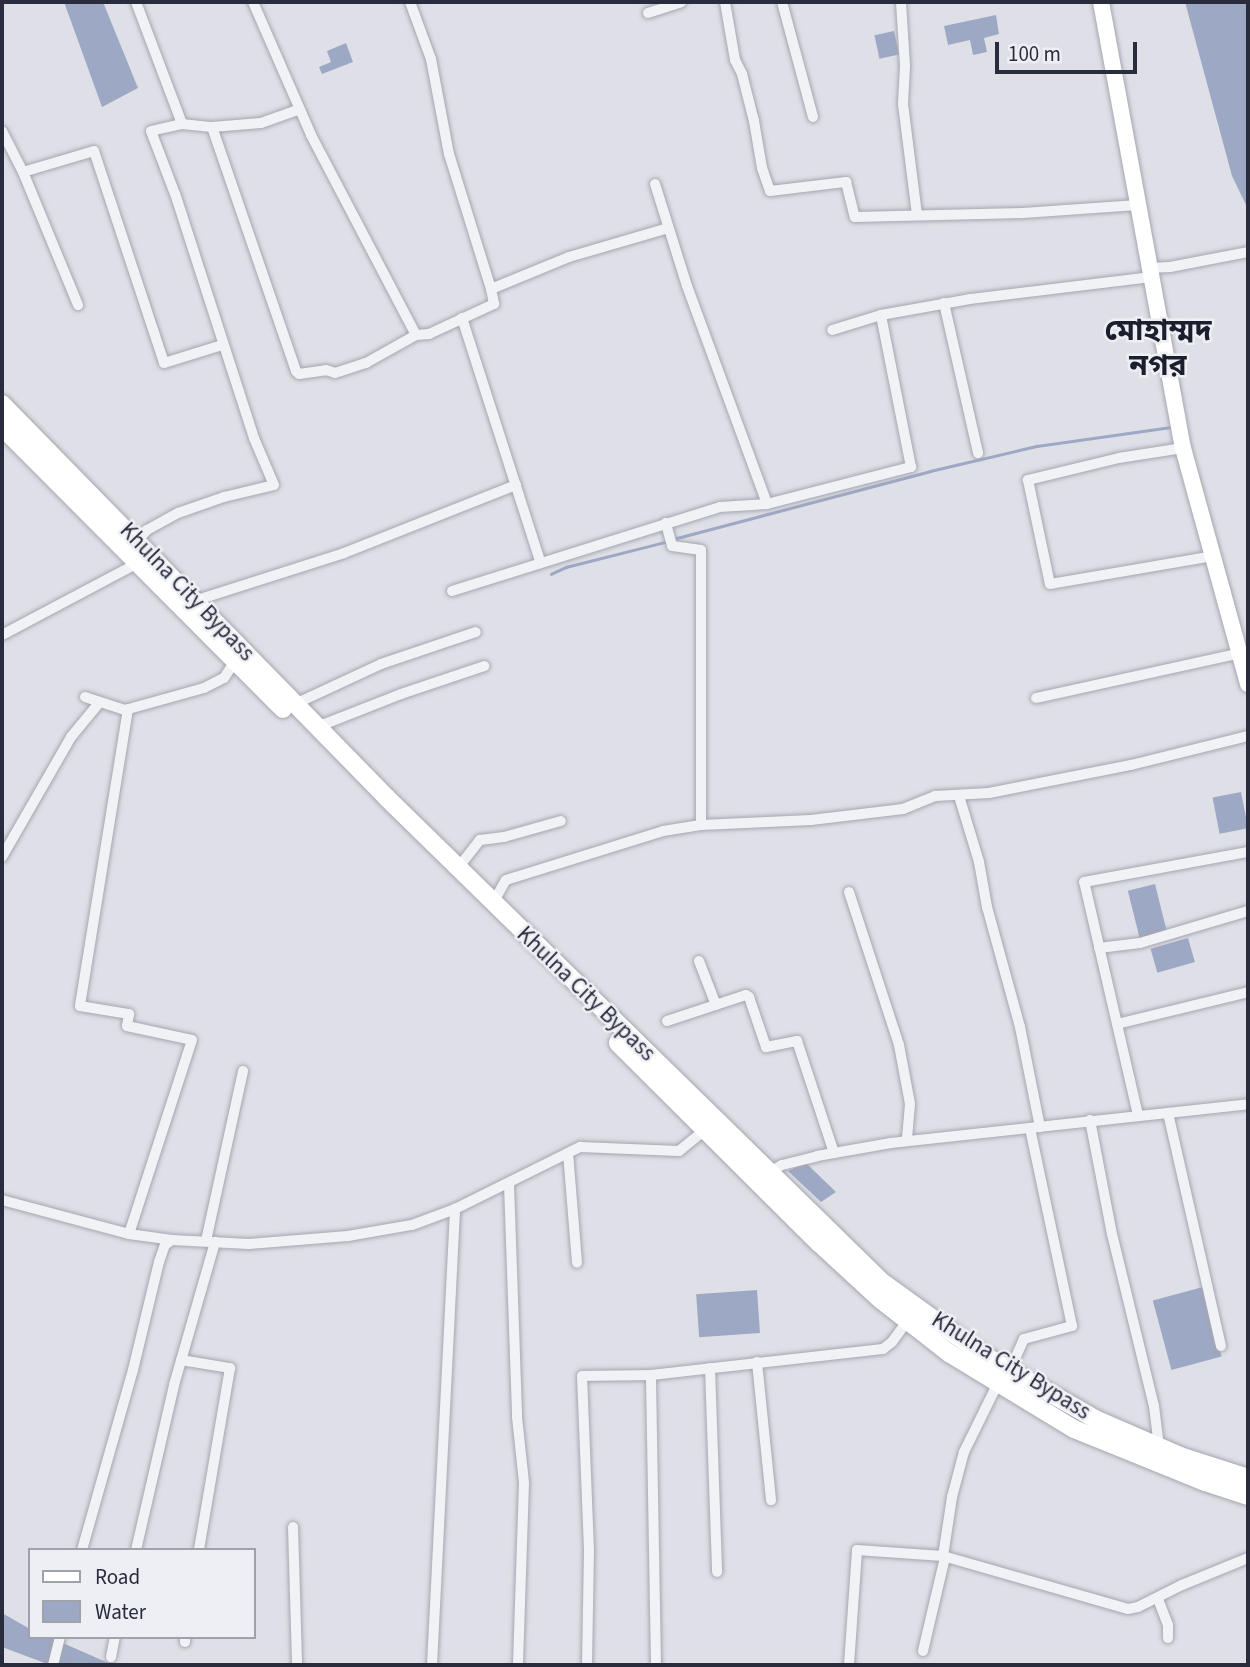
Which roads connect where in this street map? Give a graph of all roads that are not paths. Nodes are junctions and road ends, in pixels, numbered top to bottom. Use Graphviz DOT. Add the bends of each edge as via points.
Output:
graph roads {
  1 [pos="136,2"];
  2 [pos="253,2"];
  3 [pos="410,2"];
  4 [pos="681,2"];
  5 [pos="725,2"];
  6 [pos="782,2"];
  7 [pos="901,2"];
  8 [pos="1101,2"];
  9 [pos="648,13"];
  10 [pos="300,109"];
  11 [pos="813,117"];
  12 [pos="182,124"];
  13 [pos="212,127"];
  14 [pos="2,131"];
  15 [pos="23,172"];
  16 [pos="655,184"];
  17 [pos="1138,205"];
  18 [pos="917,215"];
  19 [pos="668,228"];
  20 [pos="1248,252"];
  21 [pos="1150,272"];
  22 [pos="491,289"];
  23 [pos="944,303"];
  24 [pos="78,305"];
  25 [pos="881,316"];
  26 [pos="462,318"];
  27 [pos="832,330"];
  28 [pos="416,335"];
  29 [pos="222,345"];
  30 [pos="2,404"];
  31 [pos="2,427"];
  32 [pos="1183,448"];
  33 [pos="978,453"];
  34 [pos="516,485"];
  35 [pos="767,503"];
  36 [pos="666,523"];
  37 [pos="137,541"];
  38 [pos="1214,556"];
  39 [pos="540,561"];
  40 [pos="138,563"];
  41 [pos="452,591"];
  42 [pos="197,600"];
  43 [pos="476,632"];
  44 [pos="2,635"];
  45 [pos="1240,653"];
  46 [pos="235,661"];
  47 [pos="484,666"];
  48 [pos="1248,684"];
  49 [pos="85,697"];
  50 [pos="1036,698"];
  51 [pos="99,703"];
  52 [pos="295,704"];
  53 [pos="128,709"];
  54 [pos="317,727"];
  55 [pos="1248,736"];
  56 [pos="959,796"];
  57 [pos="561,821"];
  58 [pos="701,825"];
  59 [pos="1248,852"];
  60 [pos="2,857"];
  61 [pos="458,868"];
  62 [pos="849,892"];
  63 [pos="494,903"];
  64 [pos="1248,911"];
  65 [pos="1099,948"];
  66 [pos="699,961"];
  67 [pos="1248,992"];
  68 [pos="716,1005"];
  69 [pos="667,1021"];
  70 [pos="1117,1024"];
  71 [pos="243,1071"];
  72 [pos="1248,1104"];
  73 [pos="1168,1112"];
  74 [pos="1138,1115"];
  75 [pos="1090,1120"];
  76 [pos="1035,1128"];
  77 [pos="705,1130"];
  78 [pos="907,1141"];
  79 [pos="568,1153"];
  80 [pos="834,1153"];
  81 [pos="768,1173"];
  82 [pos="509,1184"];
  83 [pos="2,1199"];
  84 [pos="455,1209"];
  85 [pos="129,1234"];
  86 [pos="172,1240"];
  87 [pos="211,1242"];
  88 [pos="577,1263"];
  89 [pos="907,1321"];
  90 [pos="1221,1346"];
  91 [pos="181,1360"];
  92 [pos="757,1362"];
  93 [pos="710,1367"];
  94 [pos="651,1374"];
  95 [pos="1004,1377"];
  96 [pos="1159,1447"];
  97 [pos="1248,1478"];
  98 [pos="1248,1496"];
  99 [pos="771,1500"];
  100 [pos="293,1527"];
  101 [pos="83,1548"];
  102 [pos="136,1548"];
  103 [pos="199,1548"];
  104 [pos="944,1556"];
  105 [pos="1248,1558"];
  106 [pos="717,1572"];
  107 [pos="1158,1599"];
  108 [pos="1168,1638"];
  109 [pos="60,1639"];
  110 [pos="115,1639"];
  111 [pos="923,1651"];
  112 [pos="111,1657"];
  113 [pos="53,1665"];
  114 [pos="297,1665"];
  115 [pos="432,1665"];
  116 [pos="518,1665"];
  117 [pos="587,1665"];
  118 [pos="656,1665"];
  119 [pos="849,1665"];
  1 -- 12 [label="street"];
  2 -- 10 [label="street"];
  3 -- 22 [label="street" via="431,59 446,146"];
  4 -- 9 [label="street"];
  5 -- 18 [label="street" via="735,60 770,191 846,183 855,217"];
  6 -- 11 [label="street"];
  7 -- 18 [label="street" via="903,104"];
  8 -- 17 [label="main road"];
  10 -- 13 [label="street" via="261,124"];
  10 -- 28 [label="street"];
  12 -- 13 [label="street"];
  12 -- 29 [label="street" via="151,131"];
  13 -- 28 [label="street" via="296,371 304,375 326,370 335,373 366,363"];
  14 -- 15 [label="street"];
  15 -- 24 [label="street"];
  15 -- 29 [label="street" via="94,150 164,363"];
  16 -- 19 [label="street"];
  17 -- 18 [label="street"];
  17 -- 21 [label="main road"];
  19 -- 22 [label="street" via="569,257"];
  19 -- 35 [label="street"];
  20 -- 21 [label="street"];
  21 -- 23 [label="street"];
  21 -- 32 [label="main road"];
  22 -- 26 [label="street" via="494,304"];
  23 -- 25 [label="street"];
  23 -- 33 [label="street"];
  25 -- 27 [label="street"];
  25 -- 35 [label="street" via="911,467"];
  26 -- 28 [label="street" via="429,334"];
  26 -- 34 [label="street"];
  29 -- 37 [label="street" via="274,485 178,513"];
  30 -- 37 [label="highway, Khulna City Bypass"];
  31 -- 40 [label="highway, Khulna City Bypass"];
  32 -- 38 [label="main road"];
  32 -- 38 [label="street" via="1028,480 1050,584"];
  34 -- 39 [label="street"];
  34 -- 42 [label="street" via="344,553"];
  35 -- 36 [label="street" via="720,507"];
  36 -- 39 [label="street"];
  36 -- 58 [label="street" via="672,547 701,550"];
  37 -- 42 [label="highway, Khulna City Bypass"];
  38 -- 45 [label="main road"];
  39 -- 41 [label="street"];
  40 -- 44 [label="street"];
  40 -- 46 [label="highway, Khulna City Bypass"];
  42 -- 52 [label="highway, Khulna City Bypass"];
  43 -- 52 [label="street" via="381,664"];
  45 -- 48 [label="main road"];
  45 -- 50 [label="street"];
  46 -- 53 [label="street" via="224,678 204,688"];
  46 -- 77 [label="highway, Khulna City Bypass"];
  47 -- 54 [label="street"];
  49 -- 51 [label="street"];
  51 -- 53 [label="street"];
  51 -- 60 [label="street" via="71,737"];
  52 -- 54 [label="highway, Khulna City Bypass"];
  53 -- 85 [label="street" via="80,1006 130,1014 127,1026 192,1040"];
  54 -- 61 [label="highway, Khulna City Bypass"];
  55 -- 56 [label="street" via="1131,765"];
  56 -- 58 [label="street" via="935,796 903,810"];
  56 -- 76 [label="street" via="1020,1027"];
  57 -- 61 [label="street" via="480,840"];
  58 -- 63 [label="street" via="663,831 506,880"];
  59 -- 65 [label="street" via="1084,882"];
  61 -- 63 [label="highway, Khulna City Bypass"];
  62 -- 78 [label="street" via="899,1045 910,1104"];
  63 -- 81 [label="highway, Khulna City Bypass"];
  64 -- 65 [label="street" via="1140,943"];
  65 -- 70 [label="street"];
  66 -- 68 [label="street"];
  67 -- 70 [label="street"];
  68 -- 69 [label="street"];
  68 -- 80 [label="street" via="746,995 765,1047 797,1041"];
  70 -- 74 [label="street"];
  71 -- 87 [label="street"];
  72 -- 73 [label="street"];
  73 -- 74 [label="street"];
  73 -- 90 [label="street"];
  74 -- 75 [label="street"];
  75 -- 76 [label="street"];
  75 -- 96 [label="street" via="1154,1406"];
  76 -- 78 [label="street"];
  76 -- 95 [label="street" via="1072,1326 1024,1339"];
  77 -- 79 [label="street" via="680,1151 590,1147"];
  77 -- 89 [label="highway, Khulna City Bypass" via="819,1243"];
  78 -- 80 [label="street"];
  79 -- 82 [label="street"];
  79 -- 88 [label="street"];
  80 -- 81 [label="street" via="782,1165"];
  81 -- 95 [label="highway, Khulna City Bypass" via="882,1282 982,1354"];
  82 -- 84 [label="street"];
  82 -- 116 [label="street" via="523,1483"];
  83 -- 85 [label="street"];
  84 -- 87 [label="street" via="412,1226 348,1236 249,1244"];
  84 -- 115 [label="street"];
  85 -- 86 [label="street"];
  86 -- 87 [label="street"];
  86 -- 101 [label="street" via="159,1262"];
  87 -- 91 [label="street"];
  89 -- 92 [label="street" via="883,1349"];
  89 -- 95 [label="highway, Khulna City Bypass" via="949,1353"];
  91 -- 102 [label="street"];
  91 -- 103 [label="street" via="230,1368"];
  92 -- 93 [label="street"];
  92 -- 99 [label="street"];
  93 -- 94 [label="street"];
  93 -- 106 [label="street"];
  94 -- 117 [label="street" via="582,1376 589,1550"];
  94 -- 118 [label="street"];
  95 -- 96 [label="highway, Khulna City Bypass"];
  95 -- 98 [label="highway, Khulna City Bypass" via="1074,1429"];
  95 -- 104 [label="street" via="964,1452"];
  96 -- 97 [label="highway, Khulna City Bypass"];
  100 -- 114 [label="street"];
  104 -- 107 [label="street" via="1121,1609"];
  104 -- 111 [label="street"];
  104 -- 119 [label="street" via="857,1550"];
  105 -- 107 [label="street"];
  107 -- 108 [label="street"];
  109 -- 113 [label="street"];
  110 -- 112 [label="street"];
}
